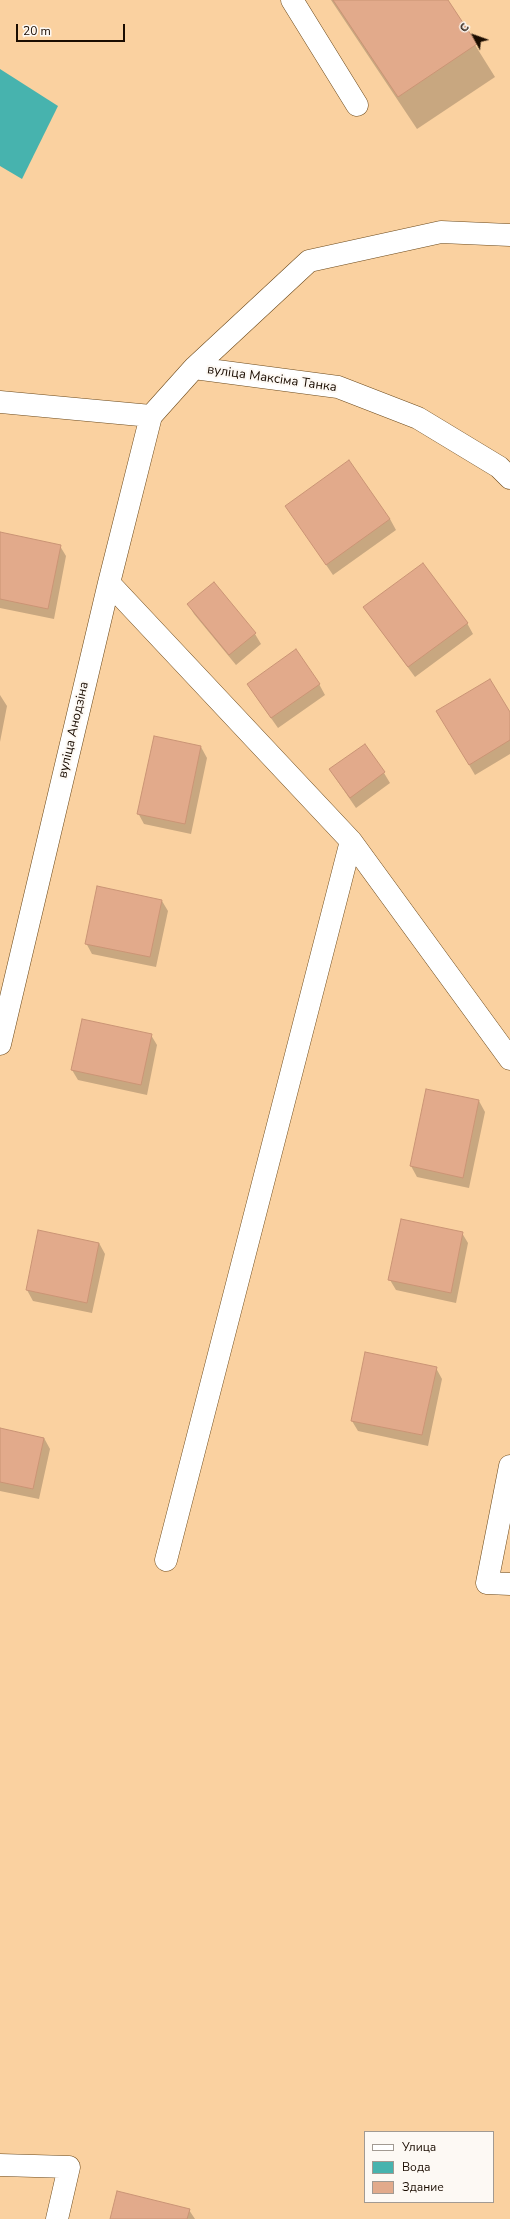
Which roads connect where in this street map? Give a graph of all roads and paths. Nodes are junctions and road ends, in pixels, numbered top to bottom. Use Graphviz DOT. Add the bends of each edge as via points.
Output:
graph roads {
  1 [pos="292,0"];
  2 [pos="357,106"];
  3 [pos="510,235"];
  4 [pos="194,368"];
  5 [pos="0,402"];
  6 [pos="151,416"];
  7 [pos="510,478"];
  8 [pos="109,584"];
  9 [pos="351,841"];
  10 [pos="0,1044"];
  11 [pos="510,1059"];
  12 [pos="510,1466"];
  13 [pos="166,1560"];
  14 [pos="510,1584"];
  15 [pos="0,2165"];
  16 [pos="57,2219"];
  1 -- 2 [label="street"];
  3 -- 4 [label="street" via="441,232 310,261"];
  4 -- 6 [label="street, вуліца Максіма Танка"];
  4 -- 7 [label="street, вуліца Максіма Танка" via="338,387 418,418 499,467"];
  5 -- 6 [label="street"];
  6 -- 8 [label="street, вуліца Анодзіна"];
  8 -- 9 [label="street"];
  8 -- 10 [label="street, вуліца Анодзіна"];
  9 -- 11 [label="street"];
  9 -- 13 [label="street"];
  12 -- 14 [label="street" via="487,1583"];
  15 -- 16 [label="street" via="69,2167"];
}
